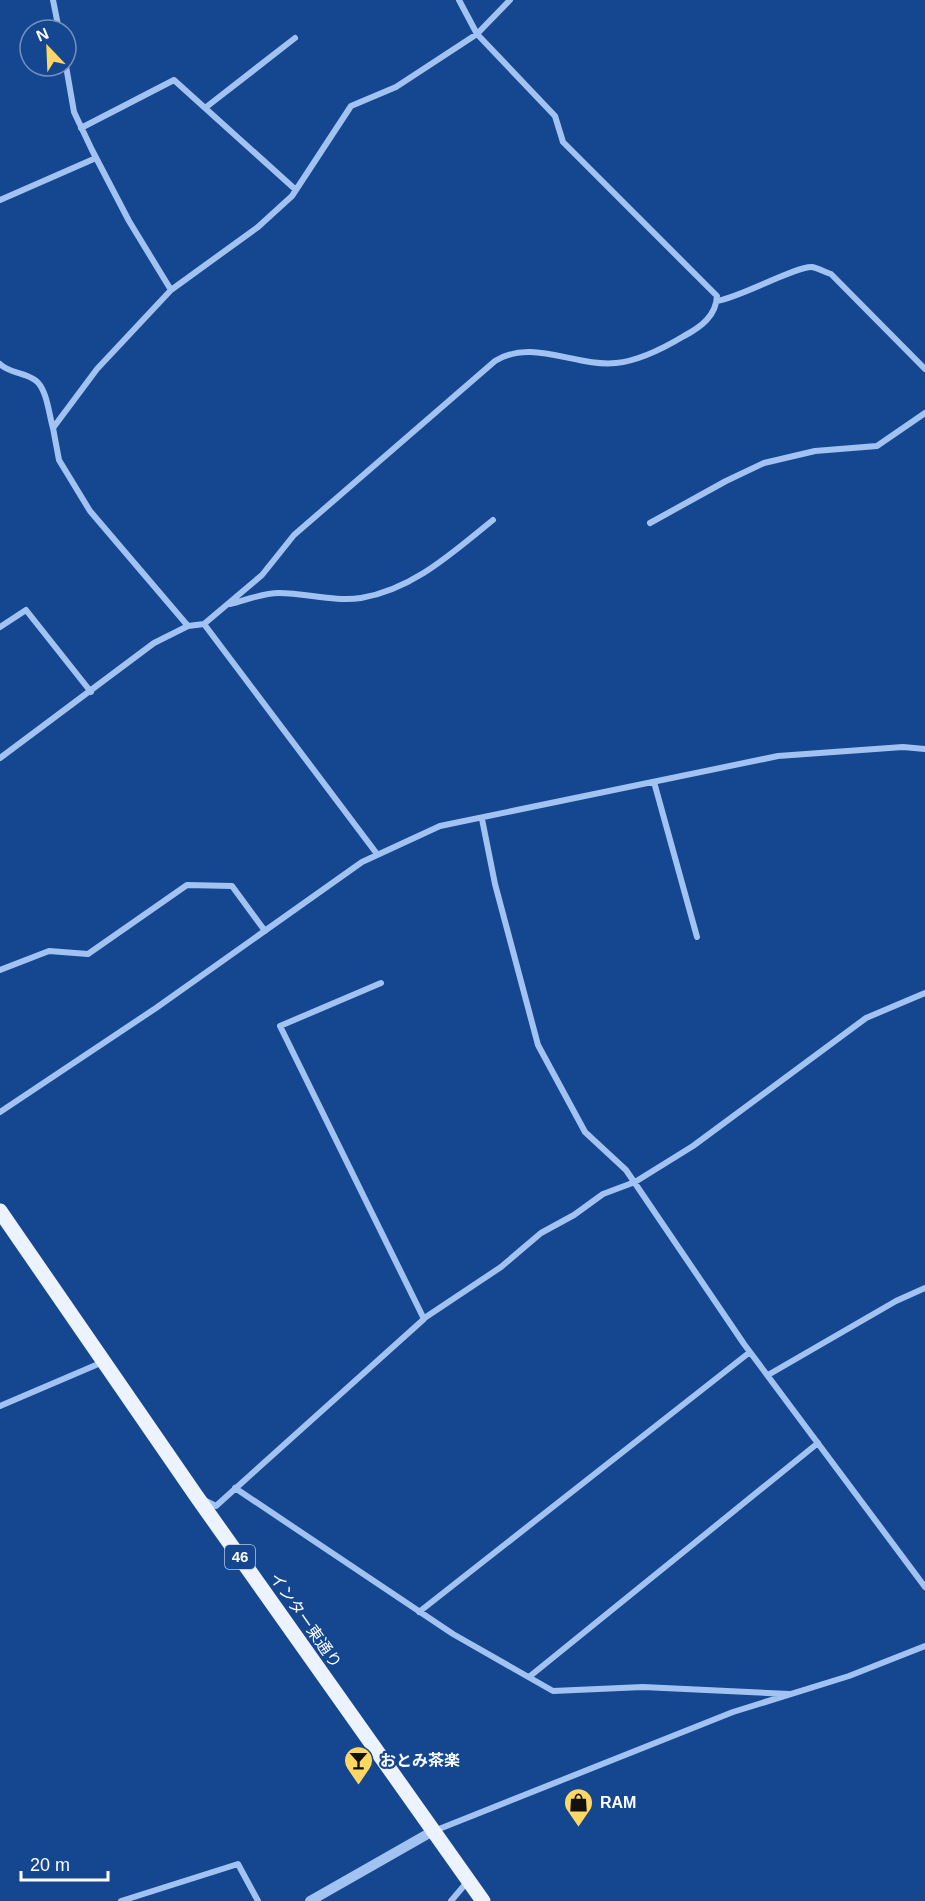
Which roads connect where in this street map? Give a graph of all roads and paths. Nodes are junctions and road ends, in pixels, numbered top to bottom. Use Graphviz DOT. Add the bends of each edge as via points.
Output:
graph roads {
  1 [pos="53,0"];
  2 [pos="459,0"];
  3 [pos="510,0"];
  4 [pos="57,18"];
  5 [pos="477,34"];
  6 [pos="295,38"];
  7 [pos="68,78"];
  8 [pos="205,108"];
  9 [pos="81,128"];
  10 [pos="96,158"];
  11 [pos="296,190"];
  12 [pos="0,201"];
  13 [pos="171,290"];
  14 [pos="717,302"];
  15 [pos="0,364"];
  16 [pos="925,369"];
  17 [pos="925,413"];
  18 [pos="53,428"];
  19 [pos="493,520"];
  20 [pos="650,523"];
  21 [pos="226,605"];
  22 [pos="204,624"];
  23 [pos="188,626"];
  24 [pos="0,627"];
  25 [pos="91,692"];
  26 [pos="925,749"];
  27 [pos="0,758"];
  28 [pos="654,782"];
  29 [pos="482,819"];
  30 [pos="377,854"];
  31 [pos="265,931"];
  32 [pos="698,937"];
  33 [pos="0,970"];
  34 [pos="381,983"];
  35 [pos="925,993"];
  36 [pos="0,1112"];
  37 [pos="635,1182"];
  38 [pos="0,1211"];
  39 [pos="925,1288"];
  40 [pos="423,1319"];
  41 [pos="750,1352"];
  42 [pos="104,1362"];
  43 [pos="768,1376"];
  44 [pos="0,1406"];
  45 [pos="818,1443"];
  46 [pos="235,1488"];
  47 [pos="197,1497"];
  48 [pos="925,1587"];
  49 [pos="420,1612"];
  50 [pos="925,1646"];
  51 [pos="529,1677"];
  52 [pos="790,1694"];
  53 [pos="434,1831"];
  54 [pos="469,1881"];
  55 [pos="121,1901"];
  56 [pos="258,1901"];
  57 [pos="310,1901"];
  58 [pos="451,1901"];
  59 [pos="483,1901"];
  1 -- 4 [label="street"];
  2 -- 5 [label="street"];
  3 -- 5 [label="street"];
  5 -- 11 [label="street" via="396,87 351,106"];
  5 -- 14 [label="street" via="555,116 563,142 679,255 717,296"];
  6 -- 8 [label="street"];
  7 -- 9 [label="street"];
  8 -- 9 [label="street" via="174,80"];
  8 -- 11 [label="street"];
  9 -- 10 [label="street"];
  10 -- 12 [label="street"];
  10 -- 13 [label="street"];
  11 -- 13 [label="street" via="258,227"];
  13 -- 18 [label="street" via="97,369"];
  14 -- 16 [label="street" via="812,267 831,274"];
  14 -- 21 [label="street" via="702,326 635,359 615,363 562,359 527,350 508,352 302,528 262,575"];
  15 -- 18 [label="street" via="35,380"];
  17 -- 20 [label="street" via="877,446 815,451 764,463"];
  18 -- 23 [label="street" via="59,460 90,511"];
  19 -- 21 [label="street" via="431,570 385,591 360,598 278,593"];
  21 -- 22 [label="street"];
  22 -- 23 [label="street"];
  22 -- 30 [label="street"];
  23 -- 25 [label="street" via="154,643"];
  24 -- 25 [label="street" via="26,610"];
  25 -- 27 [label="street"];
  26 -- 28 [label="street" via="903,747 778,756"];
  28 -- 29 [label="street"];
  28 -- 32 [label="street"];
  29 -- 30 [label="street" via="440,826"];
  29 -- 37 [label="street" via="538,1045 585,1132"];
  30 -- 31 [label="street"];
  31 -- 33 [label="street" via="232,886 187,885 88,954 49,951"];
  31 -- 36 [label="street"];
  34 -- 40 [label="street" via="280,1026"];
  35 -- 37 [label="street" via="866,1018 693,1146"];
  37 -- 40 [label="street" via="603,1194 541,1233 501,1267"];
  37 -- 41 [label="street"];
  38 -- 42 [label="main road, インター東通り / 46"];
  39 -- 43 [label="street"];
  40 -- 46 [label="street"];
  41 -- 43 [label="street"];
  41 -- 49 [label="street"];
  42 -- 44 [label="street"];
  42 -- 47 [label="main road, インター東通り / 46"];
  43 -- 45 [label="street"];
  45 -- 48 [label="street"];
  45 -- 51 [label="street"];
  46 -- 47 [label="street" via="216,1506"];
  46 -- 49 [label="street"];
  47 -- 53 [label="main road, インター東通り / 46"];
  49 -- 51 [label="street"];
  50 -- 52 [label="street"];
  51 -- 52 [label="street" via="554,1691 643,1688"];
  52 -- 53 [label="street" via="733,1712"];
  53 -- 54 [label="main road, インター東通り / 46"];
  53 -- 57 [label="street"];
  54 -- 58 [label="street"];
  54 -- 59 [label="main road, インター東通り / 46"];
  55 -- 56 [label="street" via="238,1864"];
}
